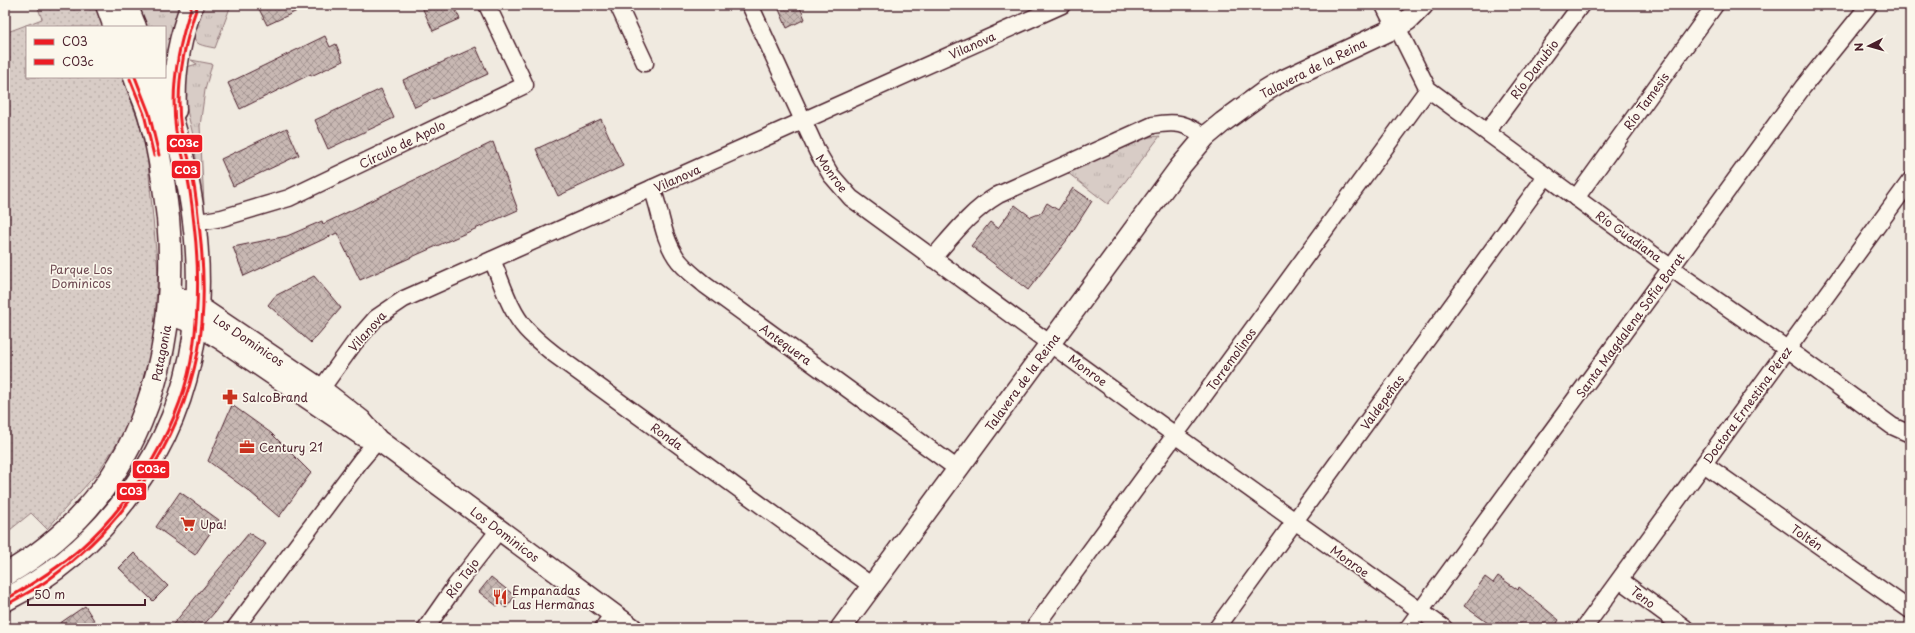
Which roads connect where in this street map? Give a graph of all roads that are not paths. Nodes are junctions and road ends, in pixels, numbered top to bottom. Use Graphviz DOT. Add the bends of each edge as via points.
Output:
graph roads {
  1 [pos="107,5"];
  2 [pos="126,5"];
  3 [pos="192,5"];
  4 [pos="487,5"];
  5 [pos="618,5"];
  6 [pos="750,5"];
  7 [pos="1062,5"];
  8 [pos="1386,5"];
  9 [pos="1424,5"];
  10 [pos="1581,5"];
  11 [pos="1715,5"];
  12 [pos="1868,5"];
  13 [pos="115,26"];
  14 [pos="135,26"];
  15 [pos="1397,27"];
  16 [pos="645,63"];
  17 [pos="135,78"];
  18 [pos="156,78"];
  19 [pos="1428,89"];
  20 [pos="802,121"];
  21 [pos="176,129"];
  22 [pos="1487,132"];
  23 [pos="1206,138"];
  24 [pos="1546,176"];
  25 [pos="1910,181"];
  26 [pos="652,188"];
  27 [pos="1576,198"];
  28 [pos="193,223"];
  29 [pos="932,259"];
  30 [pos="492,260"];
  31 [pos="1673,268"];
  32 [pos="169,304"];
  33 [pos="197,315"];
  34 [pos="1050,343"];
  35 [pos="1787,350"];
  36 [pos="321,389"];
  37 [pos="1910,434"];
  38 [pos="1175,435"];
  39 [pos="378,440"];
  40 [pos="1704,464"];
  41 [pos="959,470"];
  42 [pos="1296,522"];
  43 [pos="499,530"];
  44 [pos="5,575"];
  45 [pos="1620,580"];
  46 [pos="872,586"];
  47 [pos="5,600"];
  48 [pos="1910,610"];
  49 [pos="1420,611"];
  50 [pos="608,621"];
  51 [pos="235,628"];
  52 [pos="426,628"];
  53 [pos="632,628"];
  54 [pos="841,628"];
  55 [pos="1034,628"];
  56 [pos="1217,628"];
  57 [pos="1408,628"];
  58 [pos="1444,628"];
  59 [pos="1584,628"];
  60 [pos="1685,628"];
  1 -- 13 [label="main road"];
  2 -- 14 [label="main road"];
  3 -- 21 [label="main road" via="178,51 174,77"];
  4 -- 28 [label="street, Círculo de Apolo" via="524,86 289,198 222,218"];
  5 -- 16 [label="street"];
  6 -- 20 [label="street, Monroe"];
  7 -- 20 [label="street, Vilanova"];
  8 -- 15 [label="street, Río Guadiana"];
  9 -- 15 [label="street, Talavera de la Reina"];
  10 -- 22 [label="street, Río Danubio"];
  11 -- 27 [label="street, Río Tamesis"];
  12 -- 31 [label="street, Santa Magdalena Sofía Barat" via="1803,87"];
  15 -- 19 [label="street, Río Guadiana"];
  15 -- 23 [label="street, Talavera de la Reina" via="1284,80 1238,110"];
  17 -- 32 [label="main road, Patagonia" via="149,113 163,180 170,248"];
  18 -- 21 [label="main road"];
  19 -- 22 [label="street, Río Guadiana"];
  19 -- 38 [label="street, Torremolinos"];
  20 -- 26 [label="street, Vilanova"];
  20 -- 29 [label="street, Monroe" via="831,175 851,198"];
  21 -- 28 [label="main road"];
  22 -- 24 [label="street, Río Guadiana"];
  23 -- 29 [label="street" via="1195,129 1181,123 1153,125 998,194 966,219"];
  23 -- 34 [label="street, Talavera de la Reina" via="1179,168"];
  24 -- 27 [label="street, Río Guadiana"];
  24 -- 42 [label="street, Valdepeñas"];
  25 -- 35 [label="street, Doctora Ernestina Pérez"];
  26 -- 30 [label="street, Vilanova"];
  26 -- 41 [label="street, Antequera" via="666,238 676,257 687,270"];
  27 -- 31 [label="street, Río Guadiana"];
  28 -- 33 [label="main road"];
  29 -- 34 [label="street, Monroe"];
  30 -- 36 [label="street, Vilanova" via="387,309 355,342"];
  30 -- 46 [label="street, Ronda" via="514,311 525,328 538,341"];
  31 -- 35 [label="street, Río Guadiana"];
  31 -- 49 [label="street, Santa Magdalena Sofía Barat"];
  32 -- 33 [label="street, Los Dominicos"];
  32 -- 44 [label="main road, Patagonia" via="161,362 154,388 140,425 121,461 98,494 72,524 42,550"];
  33 -- 36 [label="street, Los Dominicos"];
  33 -- 39 [label="street, Los Dominicos" via="355,431"];
  33 -- 47 [label="main road" via="188,368 179,401 161,443 139,481 111,517 79,550 33,585"];
  34 -- 38 [label="street, Monroe"];
  34 -- 41 [label="street, Talavera de la Reina"];
  35 -- 37 [label="street, Río Guadiana" via="1892,426"];
  35 -- 40 [label="street, Doctora Ernestina Pérez"];
  36 -- 39 [label="street, Los Dominicos" via="361,420 373,431"];
  38 -- 42 [label="street, Monroe"];
  38 -- 55 [label="street, Torremolinos"];
  39 -- 43 [label="street, Los Dominicos"];
  39 -- 51 [label="street"];
  40 -- 45 [label="street, Doctora Ernestina Pérez"];
  40 -- 48 [label="street, Toltén"];
  41 -- 46 [label="street, Talavera de la Reina"];
  42 -- 49 [label="street, Monroe"];
  42 -- 56 [label="street, Valdepeñas"];
  43 -- 50 [label="street, Los Dominicos"];
  43 -- 52 [label="street, Río Tajo"];
  45 -- 59 [label="street, Doctora Ernestina Pérez"];
  45 -- 60 [label="street, Teno"];
  46 -- 54 [label="street, Talavera de la Reina"];
  49 -- 57 [label="street, Santa Magdalena Sofía Barat"];
  49 -- 58 [label="street, Monroe"];
  50 -- 53 [label="street, Los Dominicos"];
}
